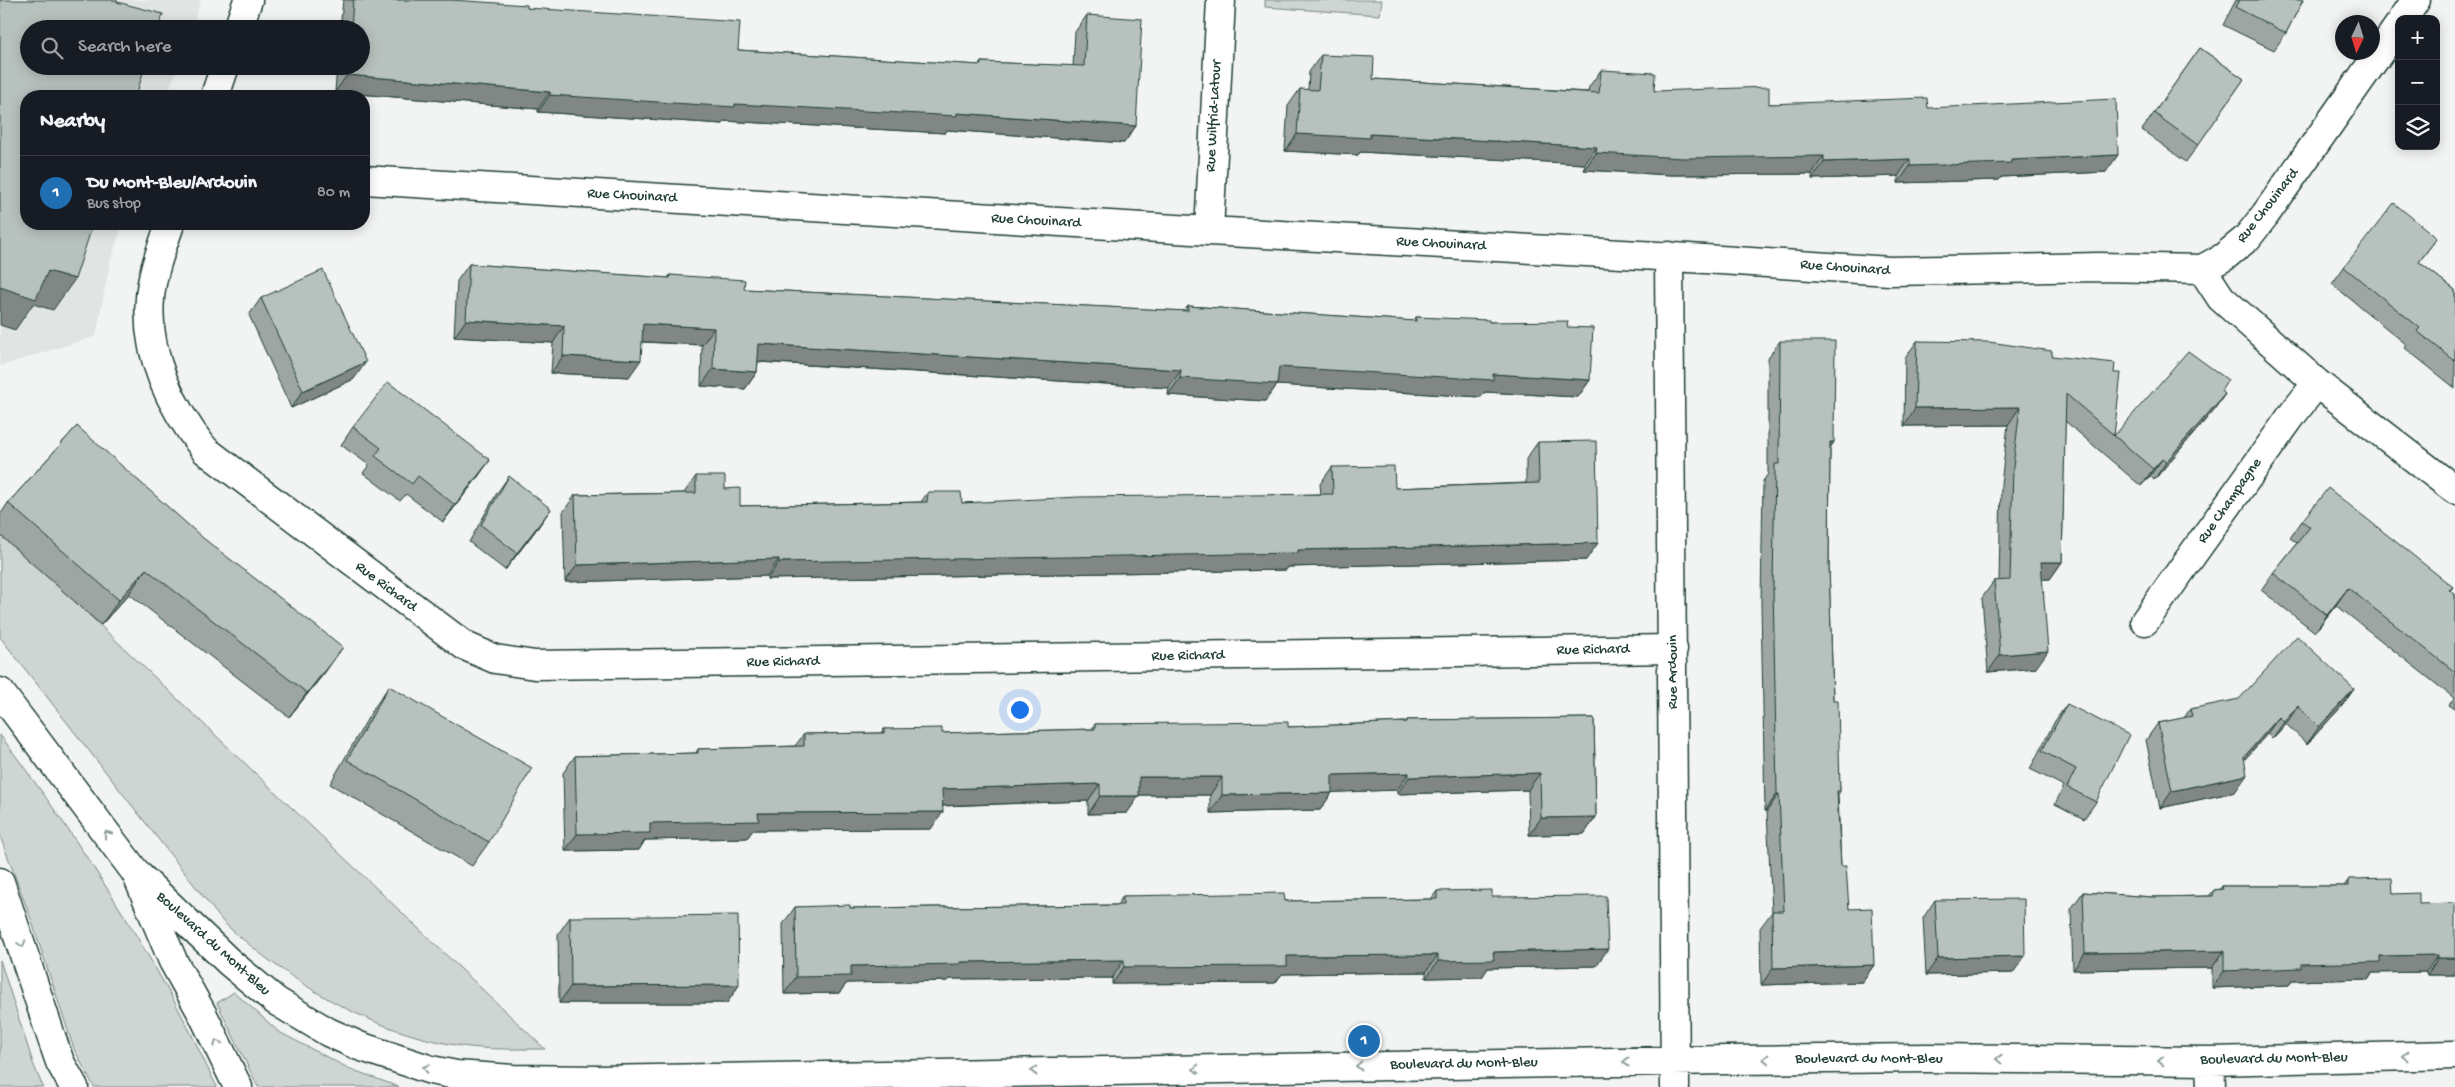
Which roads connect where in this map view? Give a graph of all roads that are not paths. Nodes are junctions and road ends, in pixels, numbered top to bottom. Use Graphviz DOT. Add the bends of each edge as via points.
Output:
graph roads {
  1 [pos="248,0"];
  2 [pos="1221,0"];
  3 [pos="2416,0"];
  4 [pos="2406,15"];
  5 [pos="241,20"];
  6 [pos="2395,31"];
  7 [pos="222,75"];
  8 [pos="217,90"];
  9 [pos="370,180"];
  10 [pos="168,230"];
  11 [pos="1209,231"];
  12 [pos="1669,256"];
  13 [pos="2202,269"];
  14 [pos="2317,383"];
  15 [pos="2455,490"];
  16 [pos="2145,621"];
  17 [pos="1673,649"];
  18 [pos="0,692"];
  19 [pos="136,873"];
  20 [pos="0,882"];
  21 [pos="2455,1055"];
  22 [pos="1675,1074"];
  23 [pos="2211,1074"];
  24 [pos="1416,1076"];
  25 [pos="1134,1079"];
  26 [pos="74,1087"];
  27 [pos="238,1087"];
  1 -- 5 [label="main road"];
  2 -- 11 [label="main road, Rue Wilfrid-Latour"];
  3 -- 4 [label="main road"];
  6 -- 13 [label="main road, Rue Chouinard" via="2265,215 2224,257"];
  7 -- 8 [label="main road"];
  9 -- 11 [label="main road, Rue Chouinard"];
  10 -- 17 [label="main road, Rue Richard" via="156,262 150,298 151,326 156,360 166,391 183,422 205,450 465,646 495,659 535,665"];
  11 -- 12 [label="main road, Rue Chouinard"];
  12 -- 13 [label="main road, Rue Chouinard" via="1890,271 2099,267"];
  12 -- 17 [label="main road, Rue Ardouin"];
  13 -- 14 [label="main road" via="2221,298"];
  14 -- 15 [label="main road"];
  14 -- 16 [label="main road, Rue Champagne"];
  17 -- 22 [label="main road, Rue Ardouin"];
  19 -- 18 [label="main road, Boulevard du Mont-Bleu, one-way"];
  25 -- 19 [label="main road, Boulevard du Mont-Bleu, one-way" via="548,1080 448,1073 408,1064 358,1046 276,1001 228,962"];
  27 -- 19 [label="main road, one-way" via="173,961"];
  20 -- 26 [label="main road, one-way" via="52,1039"];
  21 -- 23 [label="main road, Boulevard du Mont-Bleu, one-way"];
  23 -- 22 [label="main road, Boulevard du Mont-Bleu, one-way" via="1928,1058"];
  22 -- 24 [label="main road, Boulevard du Mont-Bleu, one-way"];
  24 -- 25 [label="main road, Boulevard du Mont-Bleu, one-way"];
}
